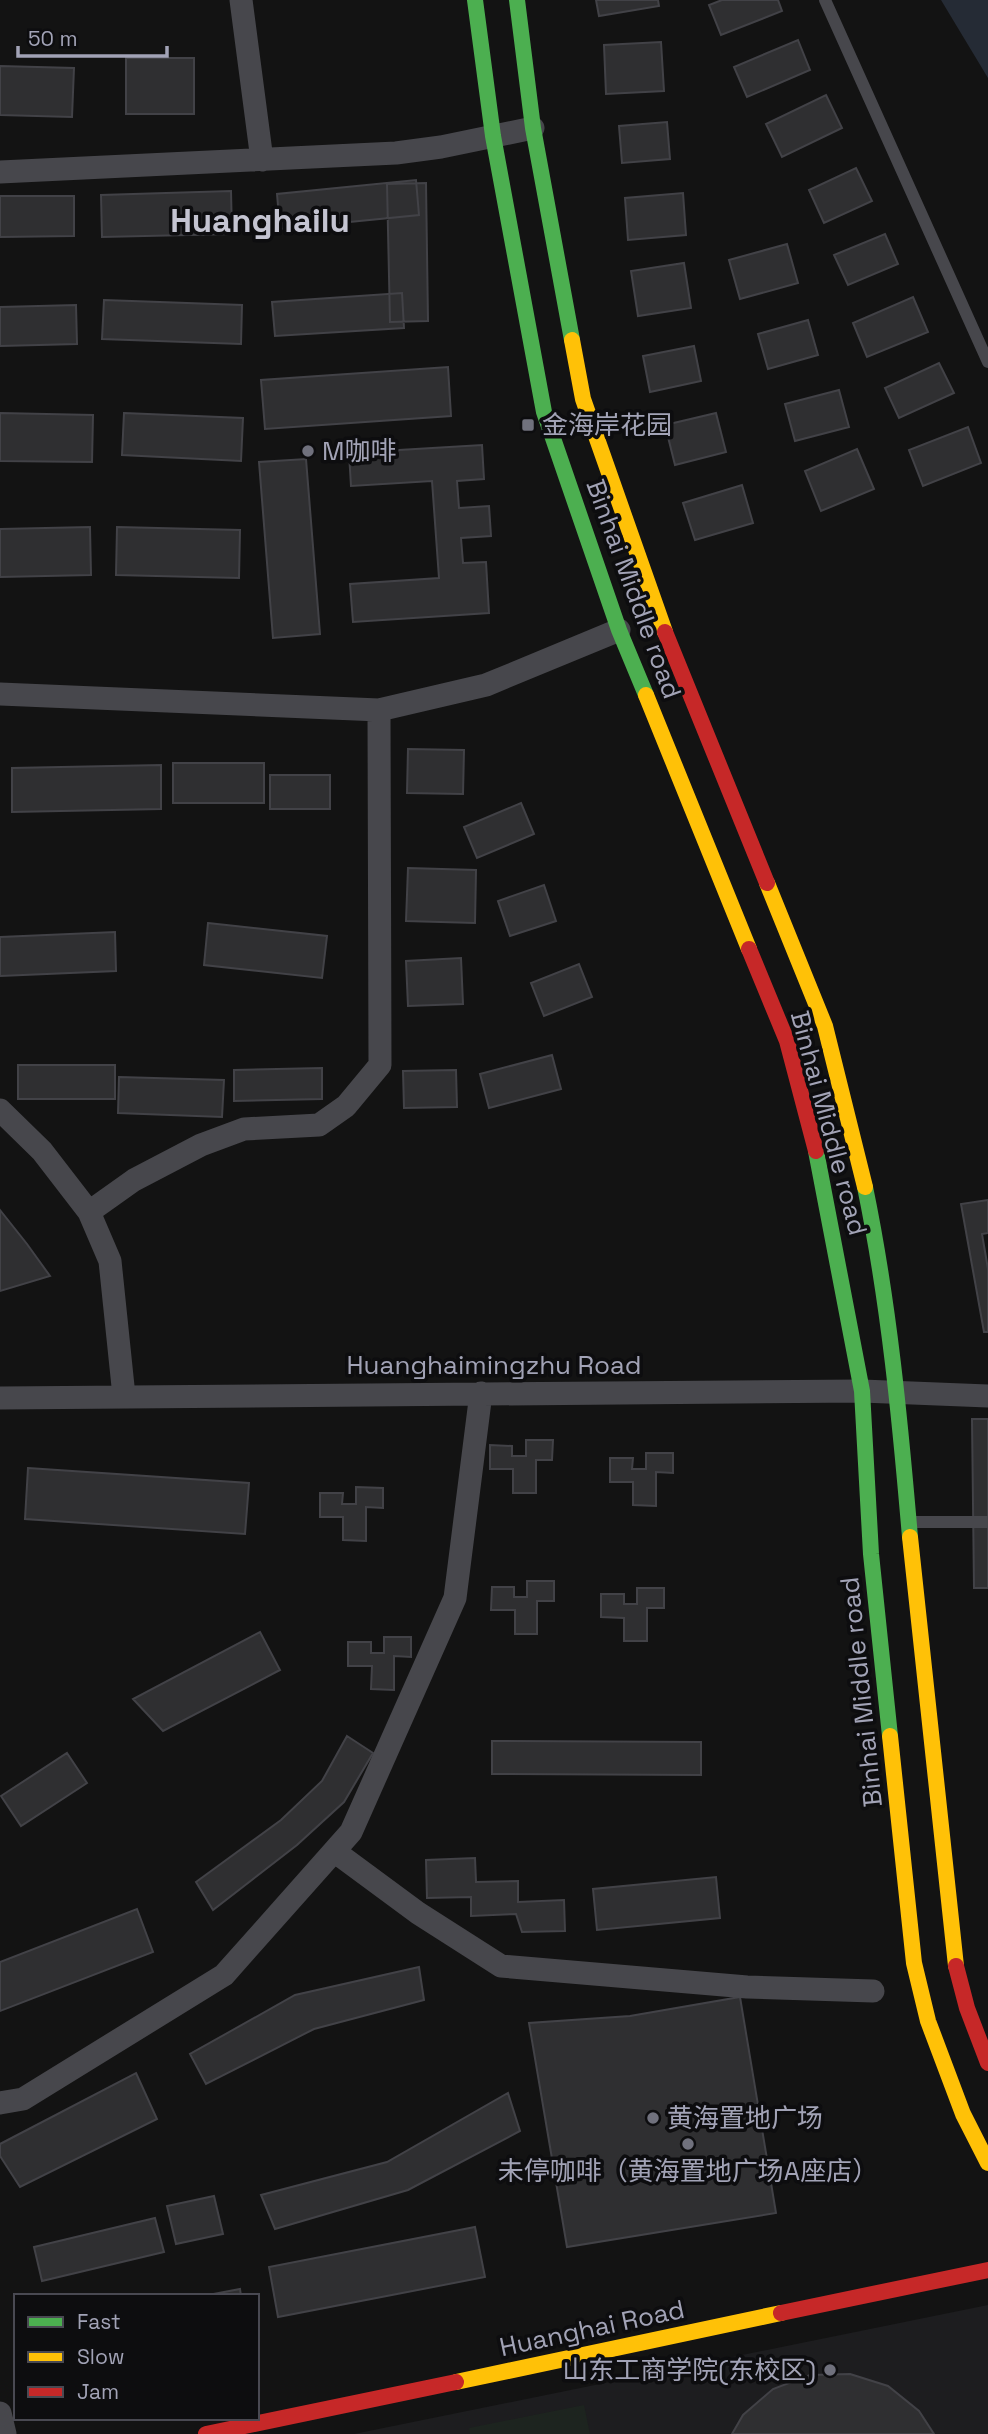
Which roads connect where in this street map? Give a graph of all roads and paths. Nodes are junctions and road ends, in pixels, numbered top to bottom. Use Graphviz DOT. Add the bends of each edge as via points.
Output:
graph roads {
  1 [pos="241,0"];
  2 [pos="475,0"];
  3 [pos="517,0"];
  4 [pos="825,0"];
  5 [pos="533,128"];
  6 [pos="493,136"];
  7 [pos="262,160"];
  8 [pos="0,172"];
  9 [pos="988,362"];
  10 [pos="619,630"];
  11 [pos="0,694"];
  12 [pos="379,710"];
  13 [pos="0,1110"];
  14 [pos="89,1212"];
  15 [pos="862,1391"];
  16 [pos="898,1392"];
  17 [pos="481,1393"];
  18 [pos="988,1395"];
  19 [pos="124,1396"];
  20 [pos="0,1398"];
  21 [pos="909,1522"];
  22 [pos="988,1522"];
  23 [pos="334,1851"];
  24 [pos="873,1991"];
  25 [pos="988,2063"];
  26 [pos="0,2103"];
  27 [pos="988,2163"];
  28 [pos="988,2270"];
  29 [pos="0,2413"];
  30 [pos="5,2434"];
  31 [pos="206,2434"];
  1 -- 7 [label="street"];
  2 -- 6 [label="main road, Binhai Middle road"];
  3 -- 5 [label="main road, Binhai Middle road"];
  4 -- 9 [label="lane"];
  5 -- 6 [label="street"];
  5 -- 16 [label="main road, Binhai Middle road" via="583,399 657,612 825,1026 879,1253"];
  6 -- 7 [label="street" via="396,153"];
  6 -- 10 [label="main road, Binhai Middle road" via="544,412"];
  7 -- 8 [label="street"];
  10 -- 12 [label="street" via="486,685"];
  10 -- 15 [label="main road, Binhai Middle road" via="787,1041 823,1184"];
  11 -- 12 [label="street"];
  12 -- 14 [label="street" via="380,1065 346,1107 319,1125 244,1129 201,1145 134,1180"];
  13 -- 14 [label="street" via="42,1151"];
  14 -- 19 [label="street" via="110,1261"];
  15 -- 16 [label="street, Huanghaimingzhu Road"];
  15 -- 17 [label="street, Huanghaimingzhu Road"];
  15 -- 27 [label="main road, Binhai Middle road" via="871,1554 914,1962 928,2021 963,2114"];
  16 -- 18 [label="street, Huanghaimingzhu Road"];
  16 -- 21 [label="main road, Binhai Middle road"];
  17 -- 19 [label="street, Huanghaimingzhu Road"];
  17 -- 23 [label="street" via="455,1598 351,1832"];
  19 -- 20 [label="street, Huanghaimingzhu Road"];
  21 -- 22 [label="lane"];
  21 -- 25 [label="main road, Binhai Middle road" via="953,1956"];
  23 -- 24 [label="street" via="501,1966 747,1987"];
  23 -- 26 [label="street" via="223,1975 23,2099"];
  28 -- 31 [label="main road, Huanghai Road"];
  29 -- 30 [label="street"];
}
